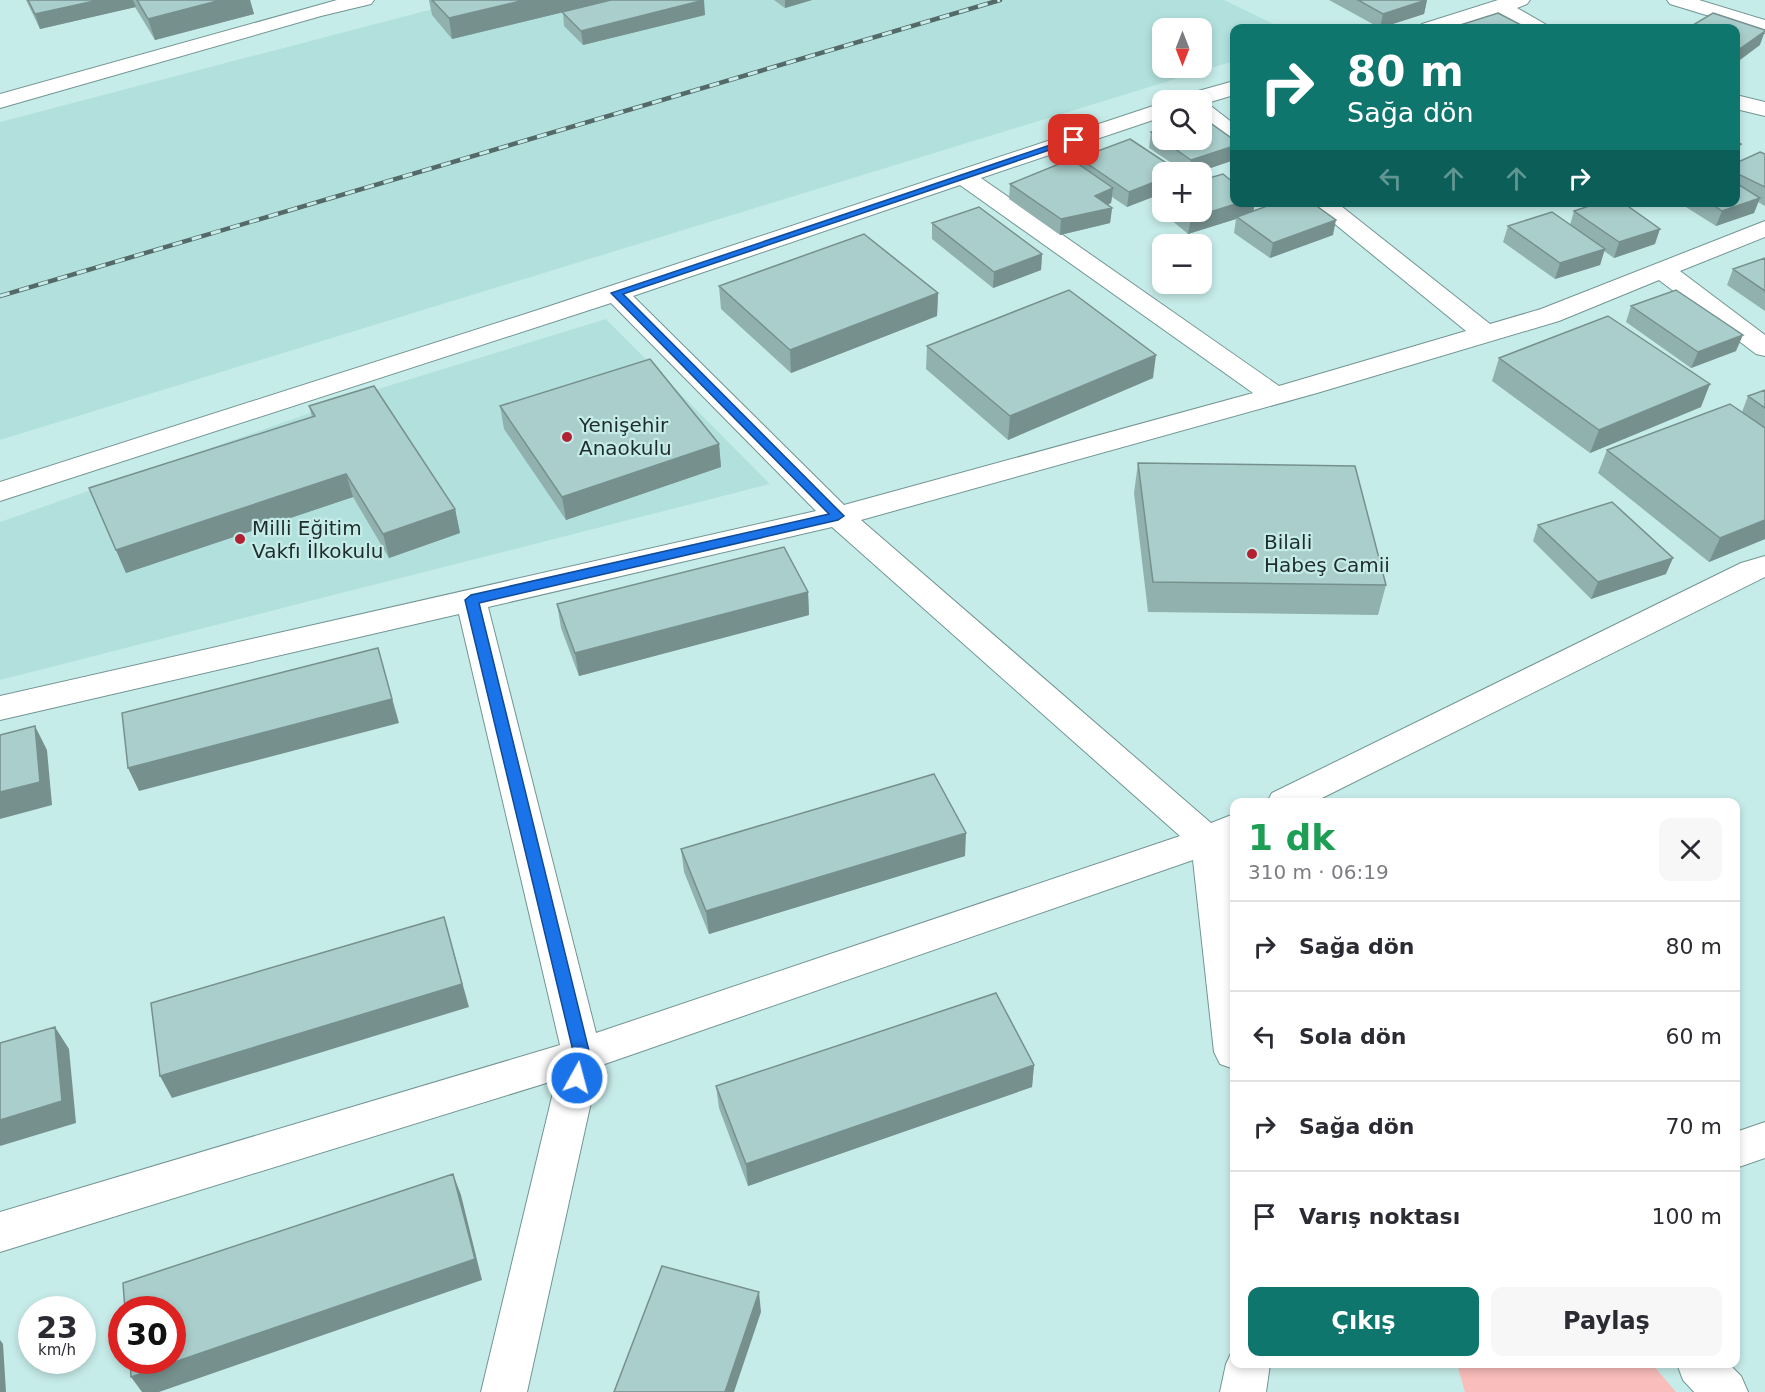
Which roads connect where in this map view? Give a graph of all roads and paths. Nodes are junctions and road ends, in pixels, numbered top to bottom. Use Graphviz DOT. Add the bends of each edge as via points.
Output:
graph roads {
  1 [pos="364,0"];
  2 [pos="1520,0"];
  3 [pos="1677,0"];
  4 [pos="1500,7"];
  5 [pos="1443,24"];
  6 [pos="1531,24"];
  7 [pos="1765,27"];
  8 [pos="1230,89"];
  9 [pos="1212,94"];
  10 [pos="0,101"];
  11 [pos="1740,103"];
  12 [pos="1765,109"];
  13 [pos="1152,113"];
  14 [pos="1212,116"];
  15 [pos="1230,132"];
  16 [pos="964,177"];
  17 [pos="1326,207"];
  18 [pos="1765,228"];
  19 [pos="1662,270"];
  20 [pos="616,293"];
  21 [pos="1486,334"];
  22 [pos="1765,348"];
  23 [pos="1275,396"];
  24 [pos="0,492"];
  25 [pos="838,516"];
  26 [pos="1765,566"];
  27 [pos="471,600"];
  28 [pos="0,708"];
  29 [pos="1292,798"];
  30 [pos="1226,843"];
  31 [pos="1230,948"];
  32 [pos="582,1055"];
  33 [pos="1765,1140"];
  34 [pos="1740,1149"];
  35 [pos="0,1232"];
  36 [pos="1247,1368"];
  37 [pos="1703,1368"];
  38 [pos="504,1392"];
  39 [pos="1243,1392"];
  40 [pos="1725,1392"];
  1 -- 10 [label="street" via="279,13"];
  2 -- 4 [label="street"];
  3 -- 7 [label="street"];
  4 -- 5 [label="street"];
  4 -- 6 [label="street"];
  8 -- 9 [label="street"];
  11 -- 12 [label="street"];
  13 -- 16 [label="street"];
  14 -- 15 [label="street"];
  16 -- 20 [label="street"];
  16 -- 23 [label="street"];
  17 -- 21 [label="street"];
  18 -- 19 [label="street"];
  19 -- 21 [label="street" via="1550,315"];
  19 -- 22 [label="street"];
  20 -- 24 [label="street"];
  20 -- 25 [label="street"];
  21 -- 23 [label="street"];
  23 -- 25 [label="street"];
  25 -- 27 [label="street"];
  25 -- 30 [label="street"];
  26 -- 29 [label="street"];
  27 -- 28 [label="street"];
  27 -- 32 [label="street"];
  30 -- 31 [label="street"];
  30 -- 32 [label="street"];
  32 -- 35 [label="street"];
  32 -- 38 [label="street"];
  33 -- 34 [label="street"];
  36 -- 39 [label="street"];
  37 -- 40 [label="street"];
}
